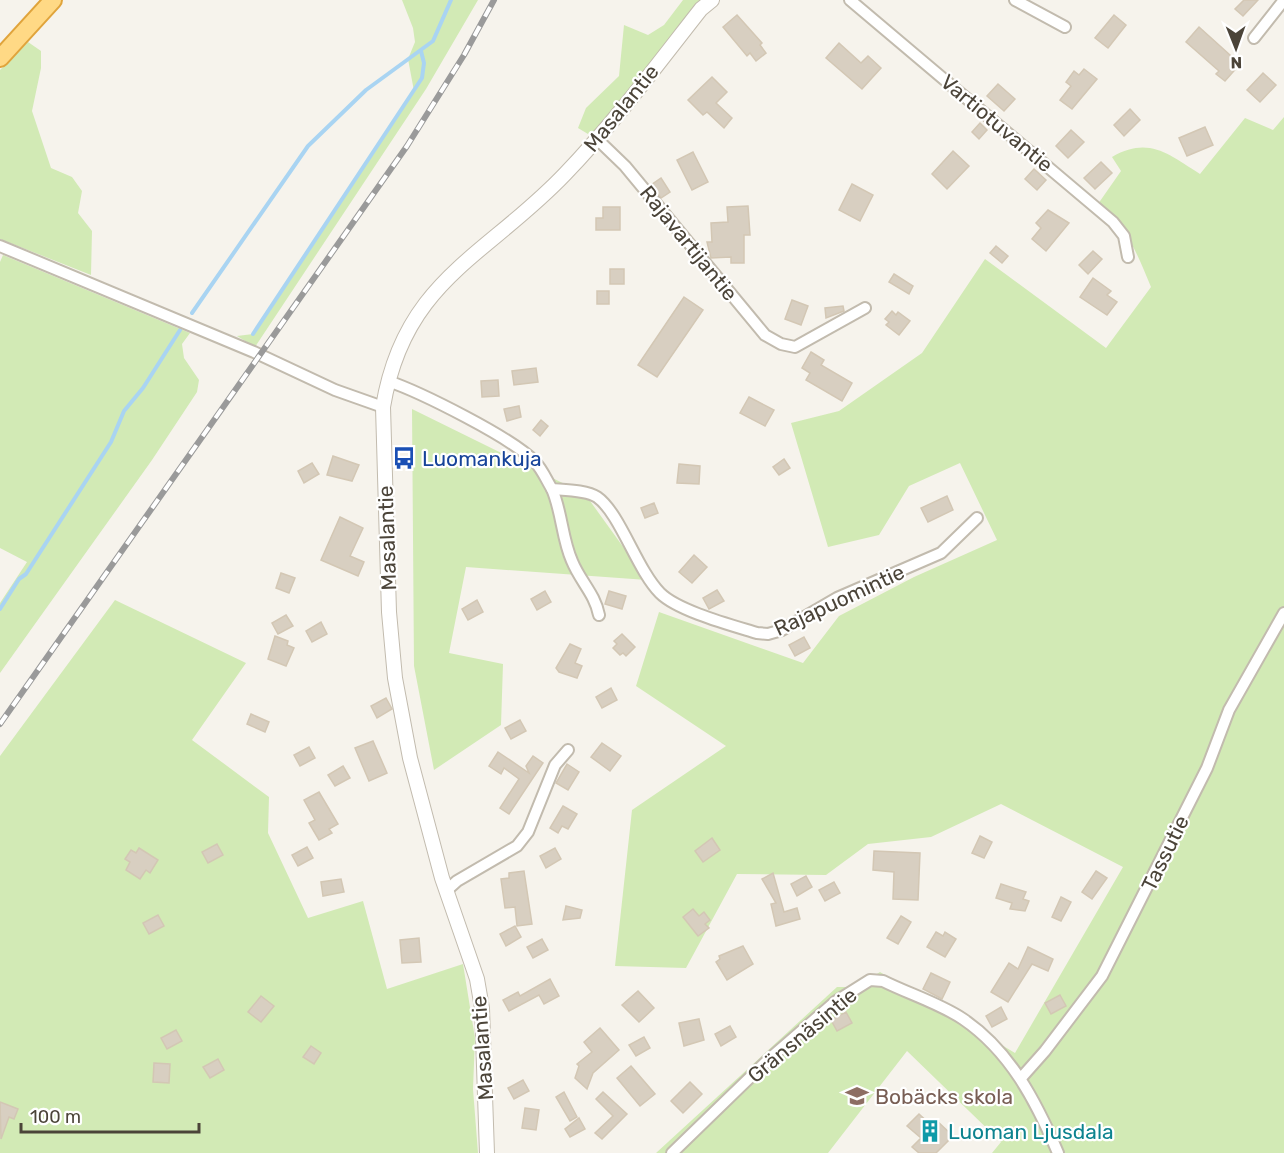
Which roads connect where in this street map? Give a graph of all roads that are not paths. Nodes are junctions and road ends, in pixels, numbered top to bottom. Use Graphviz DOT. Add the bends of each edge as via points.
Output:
graph roads {
  1 [pos="54,0"];
  2 [pos="712,0"];
  3 [pos="850,0"];
  4 [pos="1015,0"];
  5 [pos="1284,0"];
  6 [pos="1065,27"];
  7 [pos="1254,38"];
  8 [pos="0,58"];
  9 [pos="598,140"];
  10 [pos="0,246"];
  11 [pos="1128,257"];
  12 [pos="865,308"];
  13 [pos="388,381"];
  14 [pos="383,407"];
  15 [pos="552,489"];
  16 [pos="977,518"];
  17 [pos="1284,613"];
  18 [pos="598,615"];
  19 [pos="568,750"];
  20 [pos="447,890"];
  21 [pos="1021,1078"];
  22 [pos="487,1153"];
  23 [pos="672,1153"];
  24 [pos="1058,1153"];
  1 -- 8 [label="highway"];
  2 -- 9 [label="street, Masalantie"];
  3 -- 11 [label="street, Vartiotuvantie" via="1113,222 1124,236"];
  4 -- 6 [label="street"];
  5 -- 7 [label="street"];
  9 -- 12 [label="street, Rajavartijantie" via="625,166 765,335 795,346"];
  9 -- 13 [label="street, Masalantie" via="543,197 438,288 408,327"];
  10 -- 14 [label="street"];
  13 -- 14 [label="street, Masalantie"];
  13 -- 15 [label="street" via="516,446 535,462"];
  14 -- 20 [label="street, Masalantie" via="389,612 395,678 410,758"];
  15 -- 16 [label="street, Rajapuomintie" via="596,496 611,513 661,594 683,608 762,634 782,630 837,598 941,553"];
  15 -- 18 [label="street" via="572,561 596,600"];
  17 -- 21 [label="street, Tassutie" via="1229,710 1207,768 1102,976"];
  19 -- 20 [label="street" via="555,765 528,832 517,846 457,880"];
  20 -- 22 [label="street, Masalantie" via="477,979 482,1008"];
  21 -- 23 [label="street, Gränsnäsintie" via="998,1049 963,1019 883,981 870,980 835,1002 768,1060"];
  21 -- 24 [label="street, Gränsnäsintie"];
}
